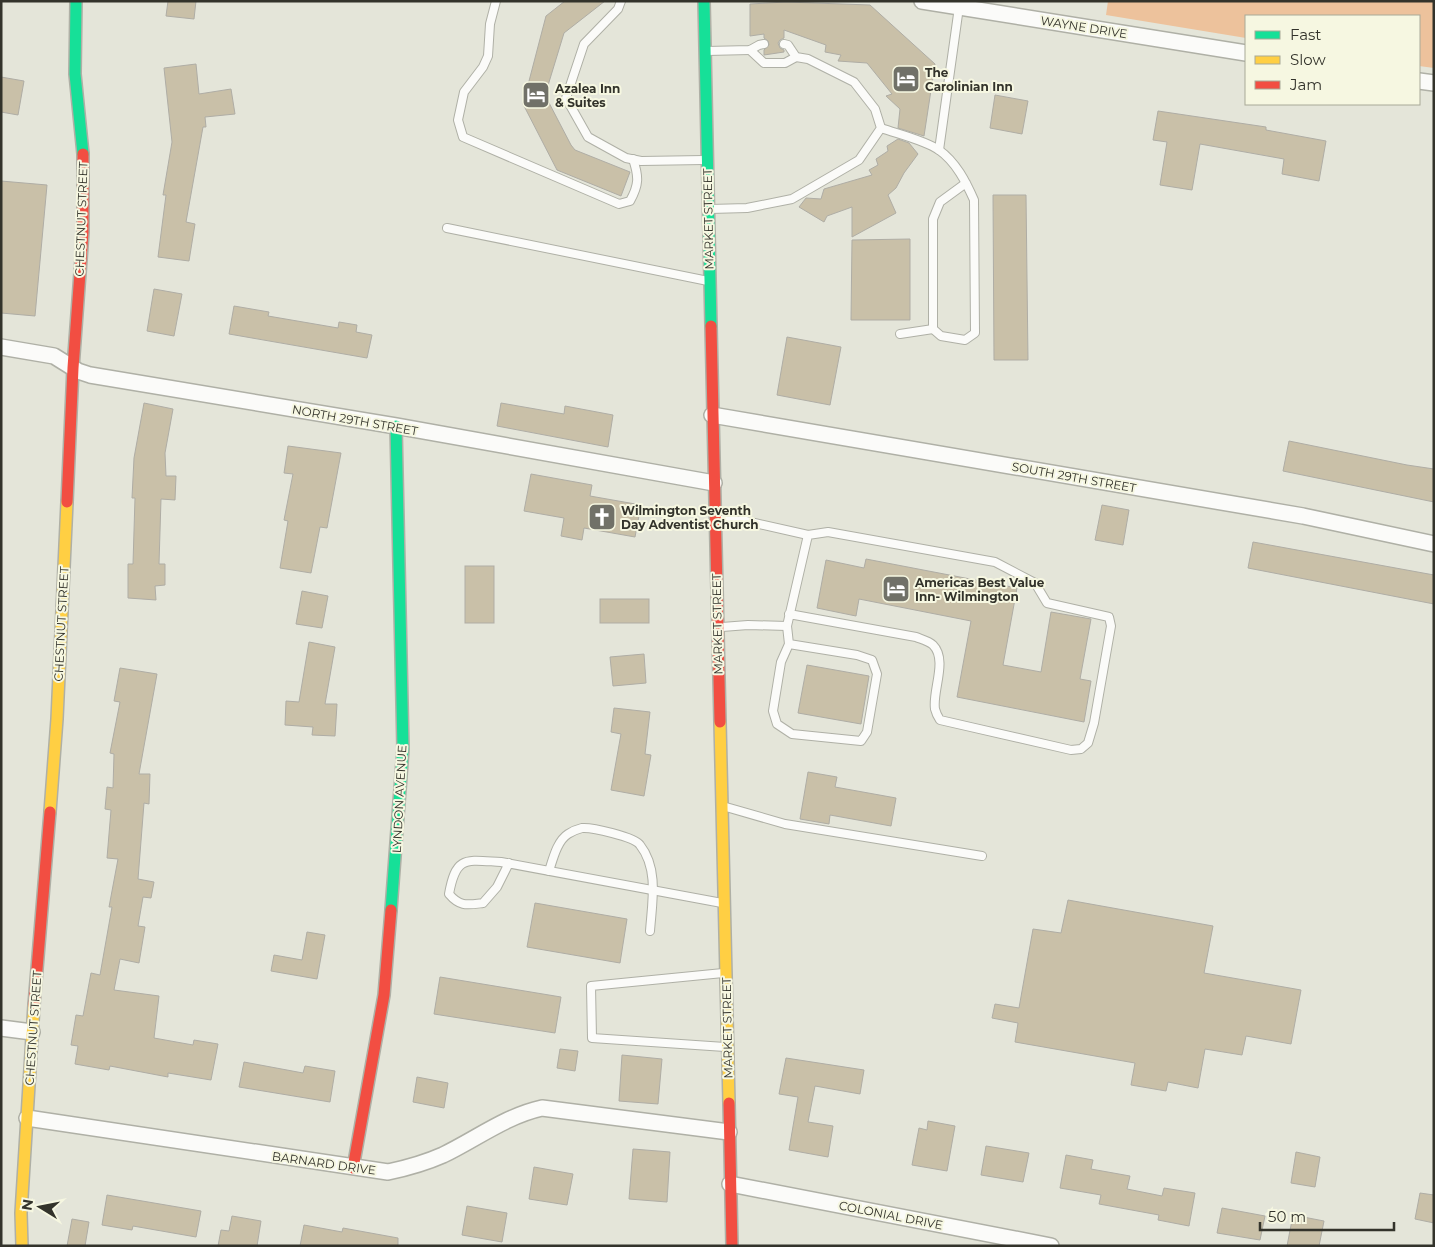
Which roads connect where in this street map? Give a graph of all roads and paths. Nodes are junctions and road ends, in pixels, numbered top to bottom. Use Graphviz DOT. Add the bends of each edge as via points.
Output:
graph roads {
  1 [pos="76,1"];
  2 [pos="496,1"];
  3 [pos="621,1"];
  4 [pos="704,1"];
  5 [pos="922,1"];
  6 [pos="959,7"];
  7 [pos="764,44"];
  8 [pos="784,44"];
  9 [pos="750,50"];
  10 [pos="705,51"];
  11 [pos="1245,53"];
  12 [pos="796,57"];
  13 [pos="1420,81"];
  14 [pos="1434,83"];
  15 [pos="880,128"];
  16 [pos="939,150"];
  17 [pos="633,159"];
  18 [pos="707,160"];
  19 [pos="966,183"];
  20 [pos="708,209"];
  21 [pos="447,228"];
  22 [pos="710,282"];
  23 [pos="933,329"];
  24 [pos="900,334"];
  25 [pos="1,347"];
  26 [pos="73,368"];
  27 [pos="712,415"];
  28 [pos="396,426"];
  29 [pos="714,483"];
  30 [pos="715,520"];
  31 [pos="808,535"];
  32 [pos="1434,544"];
  33 [pos="789,614"];
  34 [pos="787,626"];
  35 [pos="717,627"];
  36 [pos="789,644"];
  37 [pos="722,806"];
  38 [pos="982,856"];
  39 [pos="509,863"];
  40 [pos="549,871"];
  41 [pos="653,890"];
  42 [pos="724,903"];
  43 [pos="650,931"];
  44 [pos="726,973"];
  45 [pos="1,1028"];
  46 [pos="32,1032"];
  47 [pos="727,1047"];
  48 [pos="27,1118"];
  49 [pos="729,1132"];
  50 [pos="353,1168"];
  51 [pos="730,1184"];
  52 [pos="22,1246"];
  53 [pos="732,1246"];
  54 [pos="1051,1246"];
  1 -- 26 [label="street, CHESTNUT STREET" via="75,74 84,193"];
  2 -- 17 [label="lane" via="490,24 488,56 464,92 458,120 462,137 619,204 630,201 637,189 638,174"];
  3 -- 17 [label="lane" via="618,9 584,44 566,98 588,137"];
  4 -- 10 [label="street, MARKET STREET"];
  5 -- 6 [label="street, WAYNE DRIVE"];
  6 -- 11 [label="street, WAYNE DRIVE"];
  6 -- 16 [label="lane"];
  7 -- 9 [label="lane"];
  8 -- 12 [label="lane"];
  9 -- 10 [label="lane"];
  9 -- 12 [label="lane" via="764,63 785,63"];
  10 -- 18 [label="street, MARKET STREET"];
  12 -- 15 [label="lane" via="854,82 875,108"];
  13 -- 14 [label="street"];
  15 -- 16 [label="lane"];
  15 -- 20 [label="lane" via="859,160 792,199 747,208"];
  16 -- 19 [label="lane" via="957,168"];
  17 -- 18 [label="lane"];
  18 -- 20 [label="street, MARKET STREET"];
  19 -- 23 [label="lane" via="940,202 933,219"];
  19 -- 23 [label="lane" via="974,200 975,333 965,340 941,336"];
  20 -- 22 [label="street, MARKET STREET"];
  21 -- 22 [label="lane"];
  22 -- 27 [label="street, MARKET STREET"];
  23 -- 24 [label="lane"];
  25 -- 26 [label="street, NORTH 29TH STREET" via="54,356"];
  26 -- 28 [label="street, NORTH 29TH STREET" via="90,376"];
  26 -- 46 [label="street, CHESTNUT STREET" via="56,719"];
  27 -- 29 [label="street, MARKET STREET"];
  27 -- 32 [label="street, SOUTH 29TH STREET" via="1303,516"];
  28 -- 29 [label="street, NORTH 29TH STREET"];
  28 -- 50 [label="street, LYNDON AVENUE" via="403,750 384,996"];
  29 -- 30 [label="street, MARKET STREET"];
  30 -- 31 [label="lane" via="746,521"];
  30 -- 35 [label="street, MARKET STREET"];
  31 -- 33 [label="lane"];
  31 -- 33 [label="lane" via="828,532 995,562 1035,584 1047,603 1109,617 1111,626 1088,743 1081,749 1071,750 940,720 935,710 938,653 932,644 916,637"];
  33 -- 34 [label="lane"];
  34 -- 35 [label="lane"];
  34 -- 36 [label="lane"];
  35 -- 37 [label="street, MARKET STREET"];
  36 -- 36 [label="lane" via="781,662 773,711 777,724 792,734 861,741 867,732 877,674 872,660"];
  37 -- 38 [label="lane" via="785,824"];
  37 -- 42 [label="street, MARKET STREET"];
  39 -- 39 [label="lane" via="469,860 459,865 452,875 449,894 456,902 467,905 483,903 497,887"];
  39 -- 40 [label="lane"];
  40 -- 41 [label="lane"];
  40 -- 41 [label="lane" via="559,843 567,834 583,828 591,829 631,838 640,844 651,867"];
  41 -- 42 [label="lane"];
  41 -- 43 [label="lane"];
  42 -- 44 [label="street, MARKET STREET"];
  44 -- 47 [label="street, MARKET STREET"];
  44 -- 47 [label="lane" via="590,986 592,1038"];
  45 -- 46 [label="street"];
  46 -- 48 [label="street, CHESTNUT STREET"];
  47 -- 49 [label="street, MARKET STREET"];
  48 -- 50 [label="street, BARNARD DRIVE"];
  48 -- 52 [label="street, CHESTNUT STREET"];
  49 -- 50 [label="street, BARNARD DRIVE" via="542,1108 504,1122 417,1166 388,1172"];
  49 -- 51 [label="street, MARKET STREET"];
  51 -- 53 [label="street, MARKET STREET"];
  51 -- 54 [label="street, COLONIAL DRIVE"];
}
